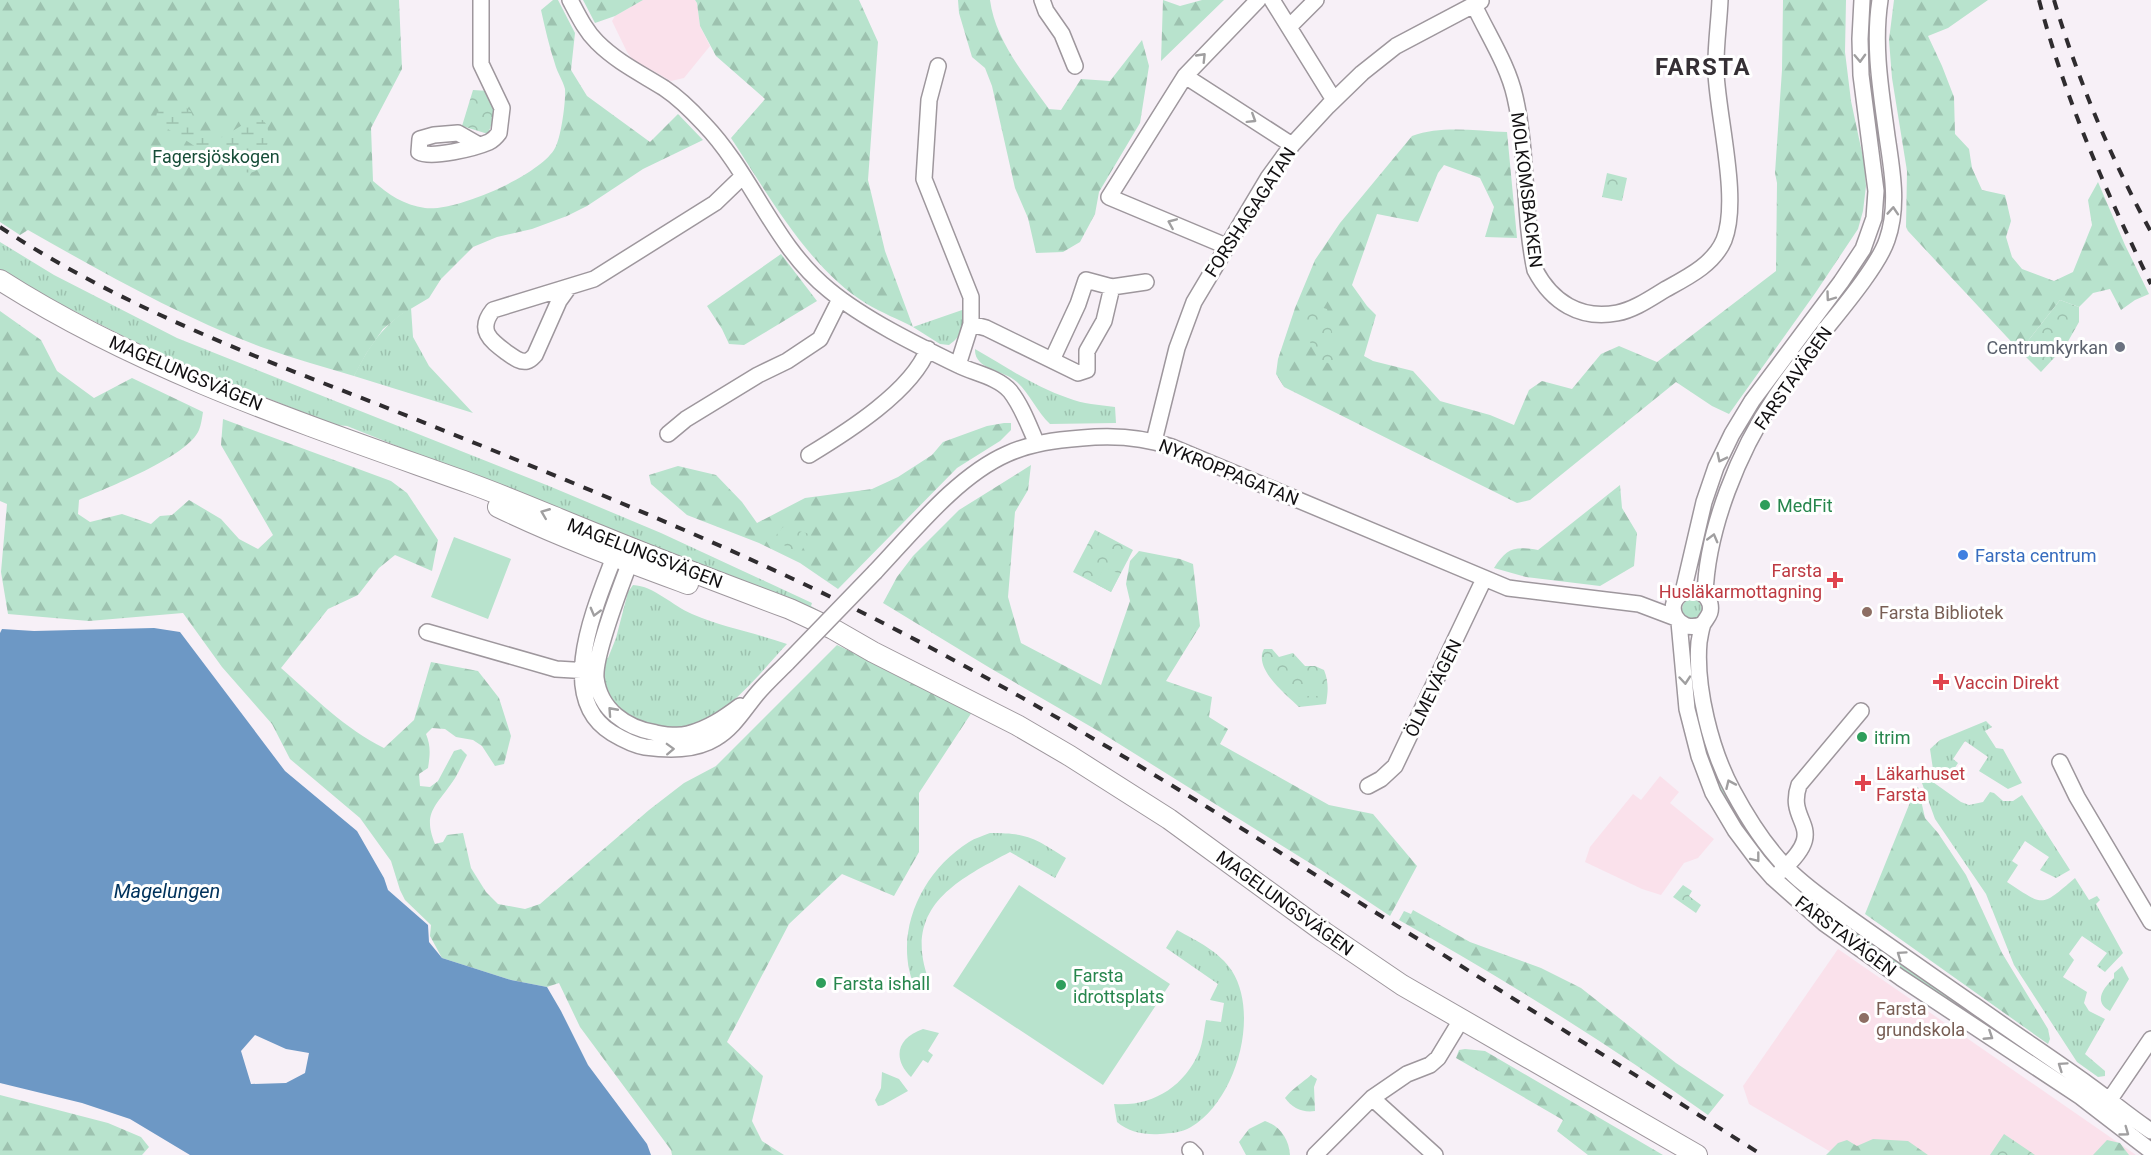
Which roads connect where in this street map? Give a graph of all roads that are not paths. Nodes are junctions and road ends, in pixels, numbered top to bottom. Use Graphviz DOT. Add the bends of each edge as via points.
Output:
graph roads {
  1 [pos="481,0"];
  2 [pos="570,0"];
  3 [pos="1042,0"];
  4 [pos="1258,0"];
  5 [pos="1272,0"];
  6 [pos="1316,0"];
  7 [pos="1720,0"];
  8 [pos="1862,0"];
  9 [pos="1880,0"];
  10 [pos="1479,2"];
  11 [pos="1289,27"];
  12 [pos="938,66"];
  13 [pos="1075,66"];
  14 [pos="1185,76"];
  15 [pos="1334,99"];
  16 [pos="479,145"];
  17 [pos="1292,145"];
  18 [pos="743,176"];
  19 [pos="1887,242"];
  20 [pos="1226,246"];
  21 [pos="1863,249"];
  22 [pos="0,280"];
  23 [pos="1146,282"];
  24 [pos="568,286"];
  25 [pos="1112,287"];
  26 [pos="840,299"];
  27 [pos="971,324"];
  28 [pos="928,349"];
  29 [pos="1052,360"];
  30 [pos="958,365"];
  31 [pos="1776,370"];
  32 [pos="1776,396"];
  33 [pos="668,434"];
  34 [pos="1154,441"];
  35 [pos="1037,444"];
  36 [pos="809,455"];
  37 [pos="624,553"];
  38 [pos="1484,579"];
  39 [pos="1680,595"];
  40 [pos="1705,595"];
  41 [pos="1639,604"];
  42 [pos="1677,620"];
  43 [pos="1703,624"];
  44 [pos="427,632"];
  45 [pos="589,671"];
  46 [pos="1861,711"];
  47 [pos="2060,762"];
  48 [pos="1368,786"];
  49 [pos="1785,867"];
  50 [pos="1773,878"];
  51 [pos="2151,922"];
  52 [pos="1461,1020"];
  53 [pos="2151,1039"];
  54 [pos="1372,1098"];
  55 [pos="2105,1107"];
  56 [pos="2151,1131"];
  57 [pos="2151,1150"];
  58 [pos="1315,1155"];
  59 [pos="1435,1155"];
  60 [pos="1697,1155"];
  1 -- 16 [label="street" via="481,64 502,108 499,133"];
  2 -- 18 [label="street" via="595,40 630,69 684,103 713,134"];
  3 -- 13 [label="street"];
  14 -- 4 [label="street, one-way"];
  5 -- 11 [label="street"];
  6 -- 11 [label="street"];
  7 -- 10 [label="street, MOLKOMSBACKEN" via="1716,70 1730,196 1723,242 1706,264 1680,281 1626,311 1597,316 1568,308 1542,283 1536,270 1515,95"];
  8 -- 21 [label="street, FARSTAVÄGEN, one-way" via="1861,75 1876,191 1874,218"];
  19 -- 9 [label="street, FARSTAVÄGEN, one-way" via="1894,193 1877,64"];
  10 -- 15 [label="street, FORSHAGAGATAN" via="1396,46"];
  11 -- 15 [label="street"];
  12 -- 27 [label="street" via="930,99 924,182 971,297"];
  14 -- 17 [label="street, one-way"];
  20 -- 14 [label="street, one-way" via="1109,197"];
  15 -- 17 [label="street, FORSHAGAGATAN"];
  17 -- 20 [label="street, FORSHAGAGATAN"];
  18 -- 24 [label="street" via="715,203 665,235 594,279"];
  18 -- 26 [label="street" via="788,246 808,271"];
  19 -- 21 [label="street"];
  19 -- 32 [label="street, FARSTAVÄGEN"];
  20 -- 34 [label="street, FORSHAGAGATAN" via="1194,302 1177,348"];
  21 -- 31 [label="street, FARSTAVÄGEN, one-way"];
  22 -- 37 [label="main road, MAGELUNGSVÄGEN" via="123,348 192,379 470,483"];
  23 -- 25 [label="street"];
  24 -- 24 [label="street" via="535,355 528,361 520,361 489,339 487,321 493,310"];
  25 -- 29 [label="street" via="1087,273 1078,304"];
  25 -- 29 [label="street" via="1104,321 1087,351 1087,370 1078,373"];
  26 -- 28 [label="street"];
  26 -- 33 [label="street" via="819,339 686,419"];
  27 -- 29 [label="street"];
  27 -- 30 [label="street"];
  28 -- 30 [label="street"];
  28 -- 36 [label="street" via="912,375 879,406"];
  30 -- 35 [label="street" via="1009,390"];
  31 -- 32 [label="street"];
  31 -- 39 [label="street, FARSTAVÄGEN, one-way" via="1746,410 1716,467"];
  40 -- 32 [label="street, FARSTAVÄGEN, one-way" via="1709,556 1722,508 1747,447"];
  34 -- 35 [label="street, NYKROPPAGATAN" via="1092,437"];
  34 -- 38 [label="street, NYKROPPAGATAN"];
  35 -- 45 [label="street, NYKROPPAGATAN, bridge" via="1006,454 970,476 757,693 720,721 685,735 631,726 615,716"];
  37 -- 45 [label="street, NYKROPPAGATAN" via="597,604 583,656"];
  37 -- 52 [label="main road, MAGELUNGSVÄGEN" via="789,609 1017,725 1126,790 1351,951"];
  38 -- 41 [label="street, NYKROPPAGATAN" via="1528,592"];
  38 -- 48 [label="street, ÖLMEVÄGEN" via="1395,766"];
  39 -- 40 [label="street" via="1691,590"];
  39 -- 41 [label="street, NYKROPPAGATAN"];
  39 -- 42 [label="street, FARSTAVÄGEN" via="1673,607"];
  40 -- 43 [label="street, FARSTAVÄGEN" via="1711,610"];
  41 -- 42 [label="street, NYKROPPAGATAN"];
  42 -- 43 [label="street" via="1686,627"];
  42 -- 50 [label="street, FARSTAVÄGEN, one-way" via="1687,709 1699,756 1713,793 1735,831"];
  49 -- 43 [label="street, FARSTAVÄGEN, one-way" via="1742,808 1715,749 1701,679 1699,646"];
  44 -- 45 [label="street" via="555,669"];
  46 -- 49 [label="street" via="1799,784 1797,807 1806,835 1803,846"];
  47 -- 51 [label="street"];
  49 -- 50 [label="street"];
  55 -- 49 [label="street, FARSTAVÄGEN, one-way"];
  50 -- 55 [label="street, FARSTAVÄGEN, one-way" via="1824,924 1901,978 2081,1097"];
  52 -- 54 [label="street" via="1438,1058"];
  52 -- 60 [label="main road, MAGELUNGSVÄGEN"];
  53 -- 55 [label="street"];
  54 -- 58 [label="street"];
  54 -- 59 [label="street"];
  55 -- 56 [label="street, FARSTAVÄGEN"];
  55 -- 57 [label="street, FARSTAVÄGEN, one-way"];
}
